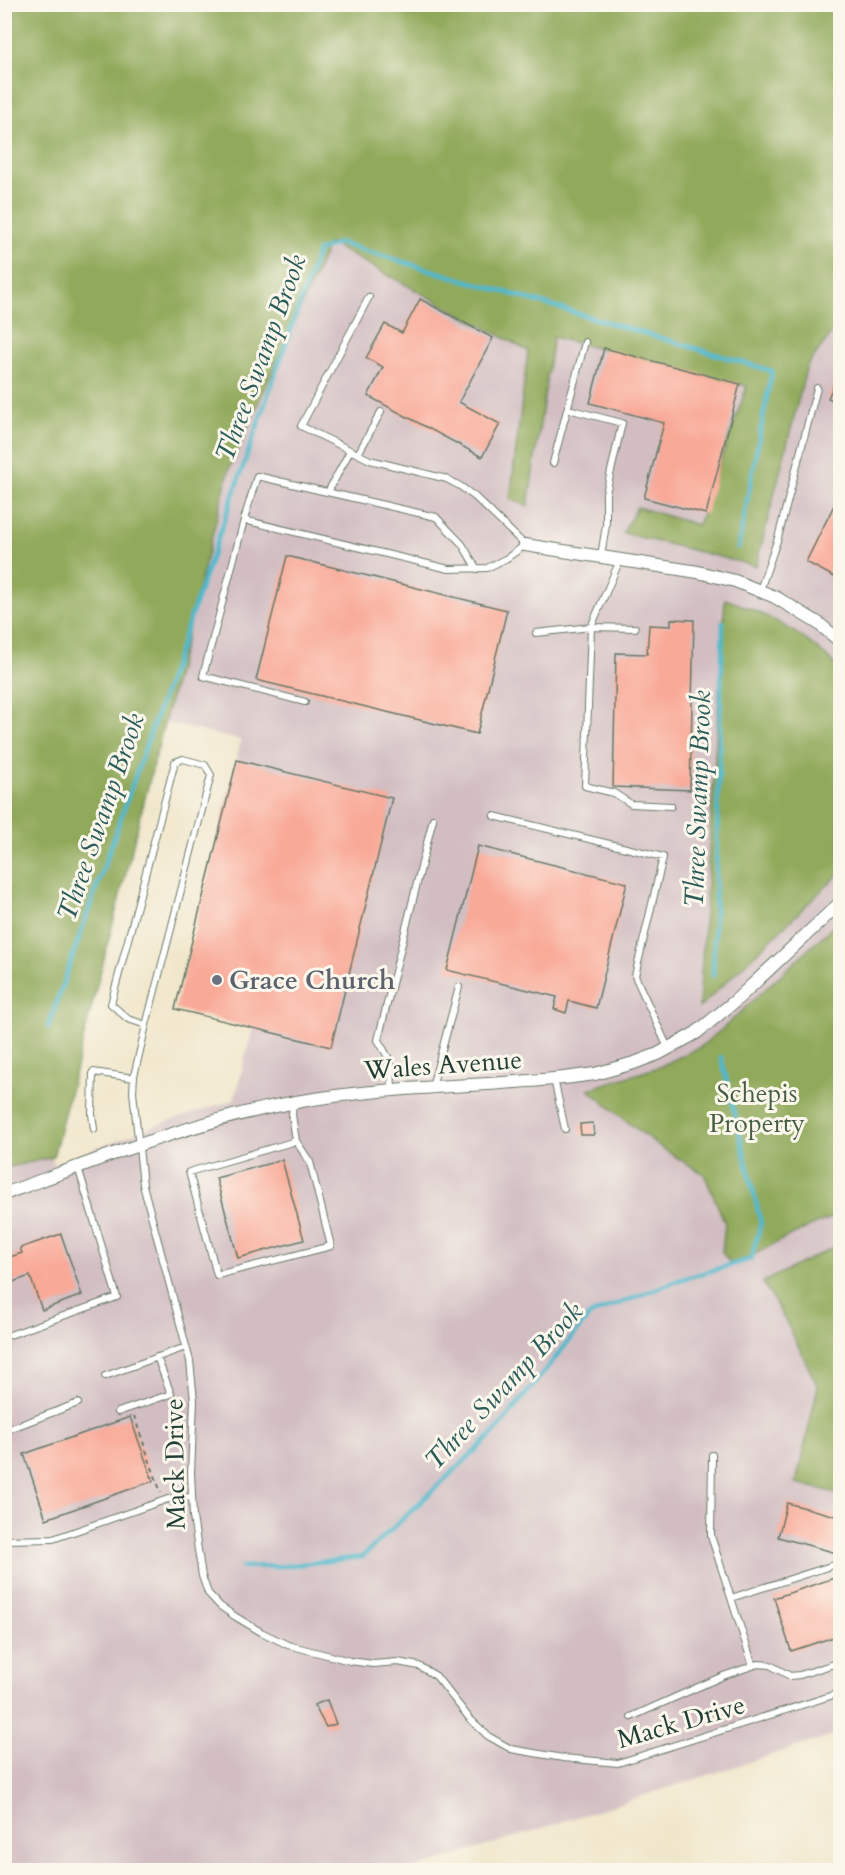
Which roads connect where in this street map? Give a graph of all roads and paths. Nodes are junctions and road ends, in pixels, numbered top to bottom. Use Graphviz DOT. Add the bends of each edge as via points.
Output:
graph roads {
  1 [pos="369,297"];
  2 [pos="585,342"];
  3 [pos="817,388"];
  4 [pos="568,409"];
  5 [pos="381,412"];
  6 [pos="350,451"];
  7 [pos="358,454"];
  8 [pos="553,463"];
  9 [pos="328,492"];
  10 [pos="244,520"];
  11 [pos="525,545"];
  12 [pos="601,556"];
  13 [pos="620,559"];
  14 [pos="477,569"];
  15 [pos="760,590"];
  16 [pos="591,627"];
  17 [pos="635,628"];
  18 [pos="536,633"];
  19 [pos="840,641"];
  20 [pos="305,702"];
  21 [pos="671,806"];
  22 [pos="494,816"];
  23 [pos="433,819"];
  24 [pos="840,903"];
  25 [pos="459,987"];
  26 [pos="146,1025"];
  27 [pos="669,1049"];
  28 [pos="134,1078"];
  29 [pos="554,1079"];
  30 [pos="431,1088"];
  31 [pos="392,1090"];
  32 [pos="293,1103"];
  33 [pos="94,1129"];
  34 [pos="565,1129"];
  35 [pos="297,1141"];
  36 [pos="138,1146"];
  37 [pos="78,1167"];
  38 [pos="4,1194"];
  39 [pos="4,1336"];
  40 [pos="186,1347"];
  41 [pos="157,1357"];
  42 [pos="105,1376"];
  43 [pos="78,1403"];
  44 [pos="131,1408"];
  45 [pos="118,1412"];
  46 [pos="4,1431"];
  47 [pos="712,1455"];
  48 [pos="192,1497"];
  49 [pos="164,1500"];
  50 [pos="4,1540"];
  51 [pos="840,1563"];
  52 [pos="731,1598"];
  53 [pos="840,1662"];
  54 [pos="753,1666"];
  55 [pos="840,1693"];
  56 [pos="631,1717"];
  1 -- 6 [label="lane" via="301,426"];
  2 -- 4 [label="lane"];
  3 -- 15 [label="lane" via="778,538"];
  4 -- 8 [label="lane"];
  4 -- 12 [label="lane" via="622,423 606,493"];
  5 -- 7 [label="lane"];
  6 -- 7 [label="lane"];
  6 -- 9 [label="lane"];
  7 -- 11 [label="lane" via="460,486"];
  9 -- 10 [label="lane" via="257,476"];
  9 -- 14 [label="lane" via="436,517 462,544"];
  10 -- 14 [label="lane" via="449,569"];
  10 -- 20 [label="lane" via="202,676"];
  11 -- 12 [label="street"];
  11 -- 14 [label="lane" via="488,568"];
  12 -- 13 [label="street"];
  13 -- 15 [label="street" via="698,572"];
  13 -- 16 [label="lane"];
  15 -- 19 [label="street" via="805,615"];
  16 -- 17 [label="lane"];
  16 -- 18 [label="lane"];
  16 -- 21 [label="lane" via="585,786 614,793 631,804"];
  22 -- 27 [label="lane" via="663,857 635,976"];
  23 -- 31 [label="lane" via="378,1040 391,1062"];
  24 -- 27 [label="street, Wales Avenue" via="713,1020"];
  25 -- 30 [label="lane"];
  26 -- 26 [label="lane, Mack Drive" via="211,775 205,765 183,759 175,762 111,1004 128,1019"];
  26 -- 28 [label="lane, Mack Drive"];
  27 -- 29 [label="street, Wales Avenue" via="595,1074"];
  28 -- 33 [label="lane" via="93,1072"];
  28 -- 36 [label="lane, Mack Drive"];
  29 -- 30 [label="street, Wales Avenue"];
  29 -- 34 [label="lane"];
  30 -- 31 [label="street, Wales Avenue"];
  31 -- 32 [label="street, Wales Avenue"];
  32 -- 35 [label="lane"];
  32 -- 36 [label="street, Wales Avenue"];
  35 -- 35 [label="lane" via="310,1162 331,1246 217,1275 189,1172"];
  36 -- 37 [label="street, Wales Avenue"];
  36 -- 40 [label="lane, Mack Drive" via="143,1185"];
  37 -- 38 [label="street, Wales Avenue"];
  37 -- 39 [label="lane" via="117,1297"];
  40 -- 41 [label="lane"];
  40 -- 48 [label="lane, Mack Drive" via="194,1401"];
  41 -- 42 [label="lane"];
  41 -- 44 [label="lane" via="171,1394"];
  43 -- 46 [label="lane"];
  44 -- 45 [label="lane"];
  44 -- 49 [label="path"];
  47 -- 52 [label="lane" via="711,1536"];
  48 -- 49 [label="lane"];
  48 -- 55 [label="lane, Mack Drive" via="202,1576 208,1593 220,1606 288,1644 350,1661 418,1666 436,1676 482,1731 511,1749 618,1763"];
  49 -- 50 [label="lane" via="53,1539"];
  51 -- 52 [label="lane"];
  52 -- 54 [label="lane"];
  53 -- 54 [label="lane" via="790,1676 764,1664"];
  54 -- 56 [label="lane"];
}
